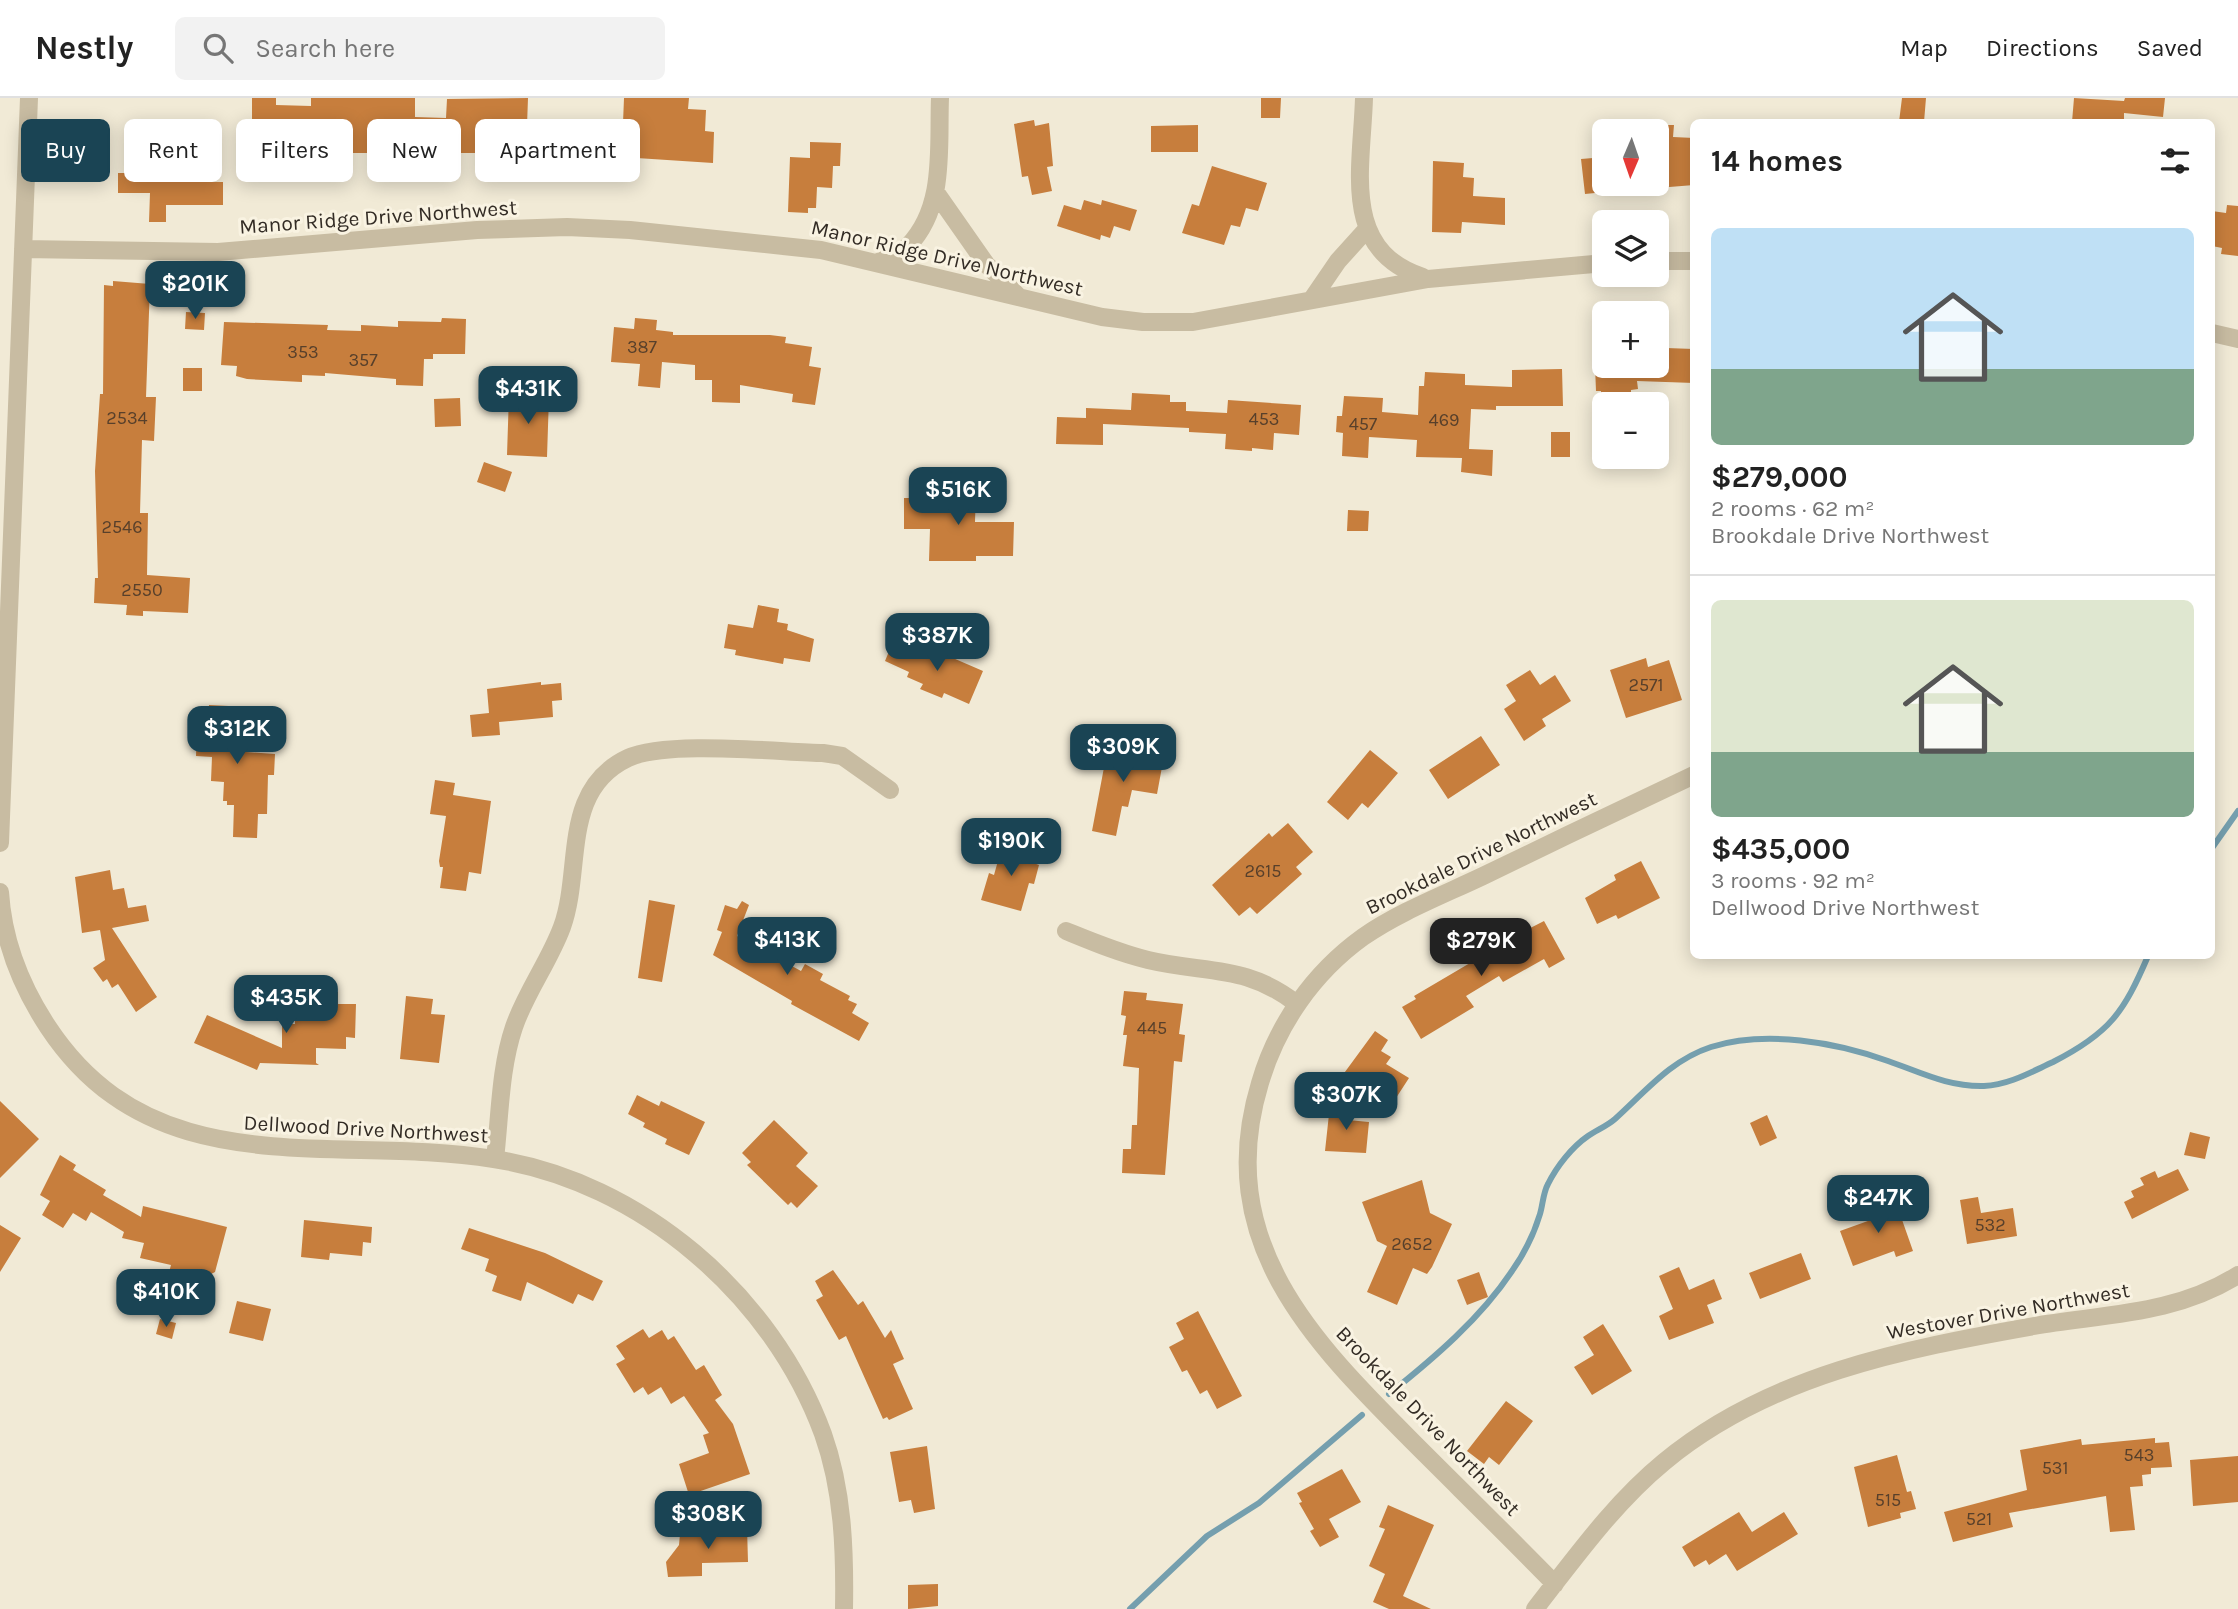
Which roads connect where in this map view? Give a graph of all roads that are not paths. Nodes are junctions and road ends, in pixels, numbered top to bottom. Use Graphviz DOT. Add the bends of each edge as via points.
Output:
graph roads {
  1 [pos="29,98"];
  2 [pos="940,98"];
  3 [pos="1364,98"];
  4 [pos="937,194"];
  5 [pos="1366,230"];
  6 [pos="23,249"];
  7 [pos="879,261"];
  8 [pos="1669,261"];
  9 [pos="1690,261"];
  10 [pos="1592,263"];
  11 [pos="1428,279"];
  12 [pos="1018,296"];
  13 [pos="1312,299"];
  14 [pos="2215,334"];
  15 [pos="2238,339"];
  16 [pos="1690,777"];
  17 [pos="890,790"];
  18 [pos="0,843"];
  19 [pos="0,892"];
  20 [pos="1066,930"];
  21 [pos="1297,1004"];
  22 [pos="495,1159"];
  23 [pos="2238,1275"];
  24 [pos="1555,1584"];
  25 [pos="844,1609"];
  26 [pos="1535,1609"];
  1 -- 6 [label="street"];
  2 -- 4 [label="street"];
  3 -- 5 [label="street" via="1361,201"];
  4 -- 7 [label="street" via="922,228 906,248"];
  4 -- 12 [label="street" via="980,256"];
  5 -- 11 [label="street" via="1380,253 1403,270"];
  5 -- 13 [label="street"];
  6 -- 7 [label="street, Manor Ridge Drive Northwest" via="218,252 566,227 762,242"];
  6 -- 18 [label="street"];
  7 -- 12 [label="street, Manor Ridge Drive Northwest"];
  8 -- 9 [label="street"];
  10 -- 11 [label="street, Manor Ridge Drive Northwest"];
  11 -- 13 [label="street, Manor Ridge Drive Northwest"];
  12 -- 13 [label="street, Manor Ridge Drive Northwest" via="1143,322 1193,322"];
  14 -- 15 [label="street"];
  16 -- 21 [label="street, Brookdale Drive Northwest" via="1389,921 1339,957"];
  17 -- 22 [label="street" via="842,756 824,753 663,749 628,758 600,779 578,818 571,891 562,925 513,1031"];
  19 -- 22 [label="street, Dellwood Drive Northwest" via="6,936 30,998 58,1042 86,1071 138,1111 186,1132 240,1144"];
  20 -- 21 [label="street" via="1148,960 1249,975 1276,987"];
  21 -- 24 [label="street, Brookdale Drive Northwest" via="1265,1065 1250,1129 1251,1199 1268,1264 1303,1322 1339,1368"];
  22 -- 25 [label="street, Dellwood Drive Northwest" via="545,1171 600,1192 644,1216 692,1250 734,1290 766,1330 799,1381 834,1471 845,1561"];
  23 -- 24 [label="street, Westover Drive Northwest" via="2180,1302 2129,1315 2051,1323 1920,1346 1819,1376 1699,1437 1665,1461 1623,1500"];
  24 -- 26 [label="street, Westover Drive Northwest"];
}
